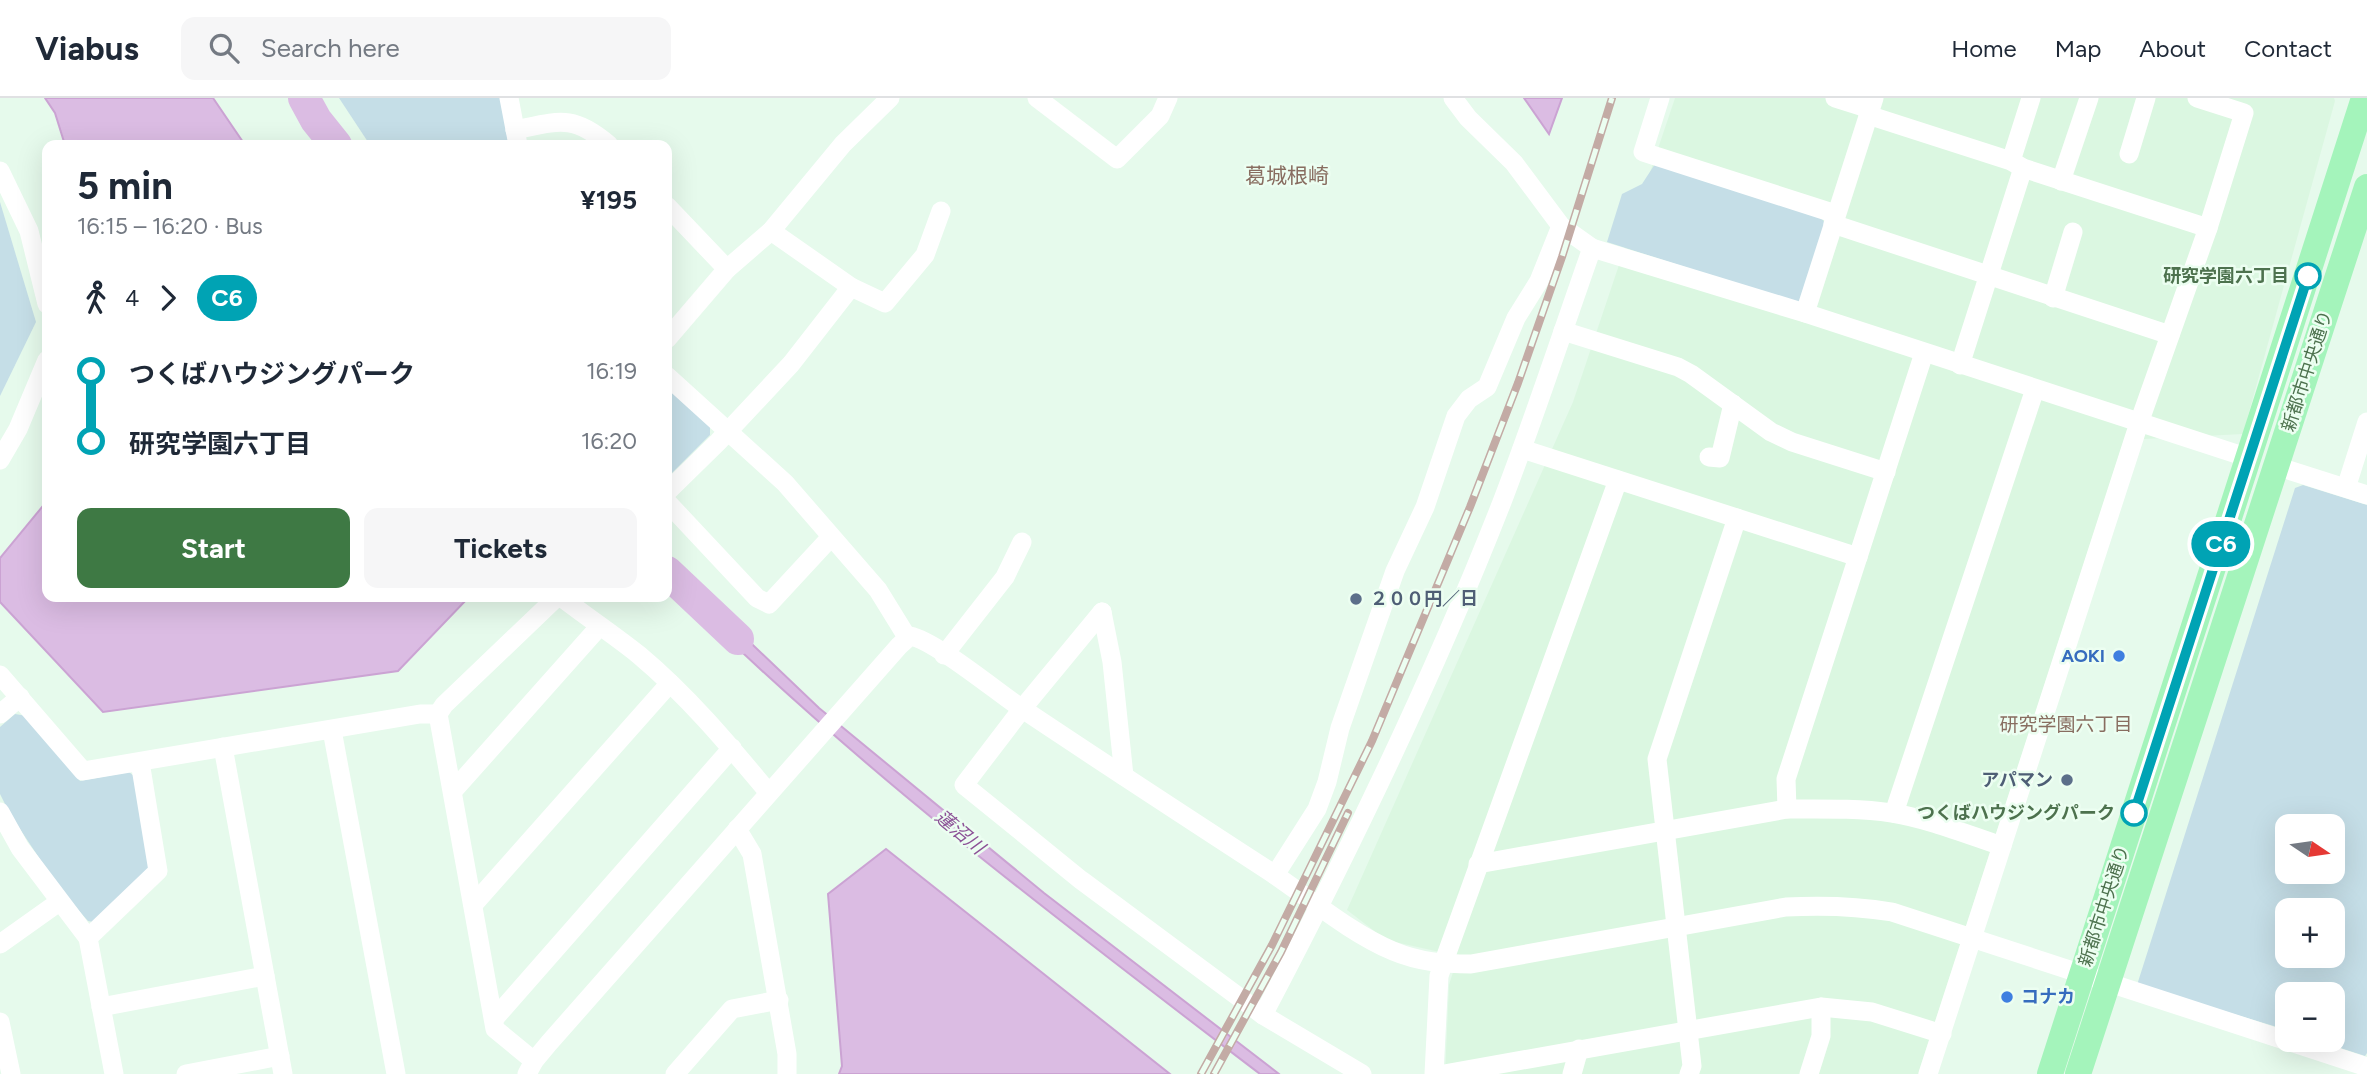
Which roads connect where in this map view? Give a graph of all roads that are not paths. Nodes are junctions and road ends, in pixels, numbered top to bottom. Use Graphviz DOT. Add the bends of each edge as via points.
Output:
graph roads {
  1 [pos="509,98"];
  2 [pos="890,98"];
  3 [pos="1037,98"];
  4 [pos="1168,98"];
  5 [pos="1453,98"];
  6 [pos="1660,98"];
  7 [pos="1835,98"];
  8 [pos="2031,98"];
  9 [pos="2089,98"];
  10 [pos="2146,98"];
  11 [pos="2197,98"];
  12 [pos="2364,98"];
  13 [pos="1871,108"];
  14 [pos="516,137"];
  15 [pos="603,140"];
  16 [pos="2129,154"];
  17 [pos="2017,165"];
  18 [pos="0,171"];
  19 [pos="2062,181"];
  20 [pos="2367,187"];
  21 [pos="672,211"];
  22 [pos="941,211"];
  23 [pos="1834,219"];
  24 [pos="1561,226"];
  25 [pos="2208,228"];
  26 [pos="771,231"];
  27 [pos="2073,232"];
  28 [pos="1592,248"];
  29 [pos="727,269"];
  30 [pos="1989,276"];
  31 [pos="42,284"];
  32 [pos="851,287"];
  33 [pos="2053,298"];
  34 [pos="1805,313"];
  35 [pos="1563,331"];
  36 [pos="672,333"];
  37 [pos="2170,335"];
  38 [pos="1924,353"];
  39 [pos="1961,365"];
  40 [pos="42,372"];
  41 [pos="672,381"];
  42 [pos="2035,389"];
  43 [pos="1733,404"];
  44 [pos="2367,422"];
  45 [pos="2139,423"];
  46 [pos="728,432"];
  47 [pos="1522,449"];
  48 [pos="1709,457"];
  49 [pos="2249,458"];
  50 [pos="0,460"];
  51 [pos="2276,466"];
  52 [pos="1886,472"];
  53 [pos="1618,480"];
  54 [pos="672,487"];
  55 [pos="2346,488"];
  56 [pos="2367,495"];
  57 [pos="672,507"];
  58 [pos="1737,518"];
  59 [pos="831,537"];
  60 [pos="1022,542"];
  61 [pos="1858,557"];
  62 [pos="554,602"];
  63 [pos="566,602"];
  64 [pos="599,627"];
  65 [pos="907,637"];
  66 [pos="944,654"];
  67 [pos="0,675"];
  68 [pos="670,683"];
  69 [pos="20,697"];
  70 [pos="1022,709"];
  71 [pos="438,713"];
  72 [pos="0,714"];
  73 [pos="332,730"];
  74 [pos="223,747"];
  75 [pos="732,748"];
  76 [pos="140,762"];
  77 [pos="1124,776"];
  78 [pos="453,791"];
  79 [pos="769,793"];
  80 [pos="1787,809"];
  81 [pos="0,812"];
  82 [pos="1894,813"];
  83 [pos="737,829"];
  84 [pos="1665,831"];
  85 [pos="2002,846"];
  86 [pos="1478,864"];
  87 [pos="1275,875"];
  88 [pos="59,902"];
  89 [pos="473,905"];
  90 [pos="1320,906"];
  91 [pos="1676,926"];
  92 [pos="88,938"];
  93 [pos="1970,940"];
  94 [pos="0,944"];
  95 [pos="1443,964"];
  96 [pos="265,975"];
  97 [pos="2082,975"];
  98 [pos="2108,983"];
  99 [pos="779,1000"];
  100 [pos="101,1007"];
  101 [pos="1821,1007"];
  102 [pos="1263,1015"];
  103 [pos="494,1019"];
  104 [pos="0,1022"];
  105 [pos="1688,1030"];
  106 [pos="1942,1034"];
  107 [pos="1580,1049"];
  108 [pos="282,1065"];
  109 [pos="2367,1067"];
  110 [pos="531,1068"];
  111 [pos="11,1074"];
  112 [pos="114,1074"];
  113 [pos="186,1074"];
  114 [pos="396,1074"];
  115 [pos="675,1074"];
  116 [pos="787,1074"];
  117 [pos="1363,1074"];
  118 [pos="1434,1074"];
  119 [pos="1444,1074"];
  120 [pos="1572,1074"];
  121 [pos="1689,1074"];
  122 [pos="1809,1074"];
  123 [pos="1928,1074"];
  124 [pos="2050,1074"];
  125 [pos="2078,1074"];
  1 -- 14 [label="street"];
  2 -- 26 [label="street" via="843,144"];
  3 -- 4 [label="street" via="1117,159 1160,116"];
  5 -- 24 [label="street" via="1508,156"];
  6 -- 23 [label="street" via="1643,152"];
  7 -- 13 [label="street"];
  8 -- 17 [label="street"];
  9 -- 19 [label="street"];
  10 -- 16 [label="street"];
  11 -- 25 [label="street" via="2244,113"];
  12 -- 49 [label="main road, 新都市中央通り"];
  13 -- 17 [label="street"];
  13 -- 23 [label="street"];
  14 -- 15 [label="street" via="565,122 589,128"];
  17 -- 19 [label="street"];
  17 -- 30 [label="street"];
  18 -- 31 [label="street" via="29,231"];
  19 -- 25 [label="street"];
  20 -- 51 [label="main road, 新都市中央通り"];
  21 -- 29 [label="street"];
  22 -- 32 [label="street" via="925,255 885,303"];
  23 -- 30 [label="street"];
  23 -- 34 [label="street"];
  24 -- 28 [label="street"];
  24 -- 87 [label="street" via="1487,387 1455,416 1425,507 1395,571 1317,809"];
  25 -- 37 [label="street"];
  26 -- 29 [label="street"];
  26 -- 32 [label="street"];
  27 -- 33 [label="street"];
  28 -- 34 [label="street"];
  28 -- 35 [label="street"];
  29 -- 36 [label="street"];
  30 -- 33 [label="street"];
  30 -- 39 [label="street"];
  32 -- 46 [label="street" via="792,364"];
  33 -- 37 [label="street"];
  34 -- 38 [label="street"];
  35 -- 43 [label="street" via="1678,368"];
  35 -- 47 [label="street"];
  37 -- 45 [label="street"];
  38 -- 39 [label="street"];
  38 -- 52 [label="street"];
  39 -- 42 [label="street"];
  40 -- 50 [label="street"];
  41 -- 46 [label="street"];
  42 -- 45 [label="street"];
  42 -- 82 [label="street"];
  43 -- 48 [label="street" via="1720,458"];
  43 -- 52 [label="street" via="1770,432 1792,442"];
  44 -- 55 [label="street"];
  45 -- 49 [label="street"];
  45 -- 85 [label="street"];
  46 -- 54 [label="street"];
  46 -- 59 [label="street" via="785,483"];
  47 -- 53 [label="street"];
  47 -- 90 [label="street" via="1401,739"];
  49 -- 97 [label="main road, 新都市中央通り"];
  51 -- 55 [label="street"];
  51 -- 98 [label="main road, 新都市中央通り"];
  52 -- 61 [label="street"];
  53 -- 58 [label="street"];
  53 -- 86 [label="street"];
  55 -- 56 [label="street"];
  57 -- 59 [label="street" via="757,598 769,604"];
  58 -- 61 [label="street"];
  58 -- 84 [label="street" via="1657,759"];
  59 -- 65 [label="street" via="878,590"];
  60 -- 66 [label="street" via="1005,578"];
  61 -- 80 [label="street" via="1786,779"];
  62 -- 71 [label="street"];
  63 -- 64 [label="street"];
  64 -- 68 [label="street"];
  64 -- 78 [label="street"];
  65 -- 66 [label="street" via="918,638"];
  65 -- 79 [label="street"];
  66 -- 70 [label="street"];
  67 -- 69 [label="street"];
  68 -- 75 [label="street"];
  68 -- 89 [label="street"];
  69 -- 72 [label="street"];
  69 -- 76 [label="street" via="83,771"];
  70 -- 77 [label="street"];
  70 -- 77 [label="street" via="1102,612"];
  70 -- 102 [label="street" via="964,785 1081,880"];
  71 -- 73 [label="street"];
  71 -- 78 [label="street"];
  73 -- 74 [label="street"];
  73 -- 114 [label="street"];
  74 -- 76 [label="street"];
  74 -- 96 [label="street"];
  75 -- 79 [label="street"];
  75 -- 103 [label="street"];
  76 -- 92 [label="street" via="158,871"];
  77 -- 87 [label="street"];
  78 -- 89 [label="street"];
  79 -- 83 [label="street"];
  80 -- 82 [label="street"];
  80 -- 84 [label="street"];
  81 -- 88 [label="street"];
  82 -- 85 [label="street"];
  83 -- 99 [label="street" via="752,854"];
  83 -- 110 [label="street"];
  84 -- 86 [label="street"];
  84 -- 91 [label="street"];
  85 -- 93 [label="street"];
  86 -- 95 [label="street"];
  87 -- 90 [label="street"];
  88 -- 92 [label="street"];
  88 -- 94 [label="street"];
  89 -- 103 [label="street"];
  90 -- 95 [label="street" via="1381,945"];
  90 -- 102 [label="street"];
  91 -- 93 [label="street" via="1786,907 1838,905 1892,912"];
  91 -- 95 [label="street" via="1471,964"];
  91 -- 105 [label="street"];
  92 -- 100 [label="street"];
  93 -- 97 [label="street"];
  93 -- 106 [label="street"];
  95 -- 118 [label="street"];
  96 -- 100 [label="street"];
  96 -- 108 [label="street"];
  97 -- 98 [label="street"];
  97 -- 124 [label="main road, 新都市中央通り"];
  98 -- 109 [label="street"];
  98 -- 125 [label="main road, 新都市中央通り"];
  99 -- 115 [label="street" via="732,1009"];
  99 -- 116 [label="street"];
  100 -- 112 [label="street"];
  101 -- 105 [label="street"];
  101 -- 106 [label="street" via="1872,1012"];
  101 -- 122 [label="street" via="1821,1036"];
  102 -- 117 [label="street"];
  103 -- 110 [label="street" via="495,1029"];
  104 -- 111 [label="street"];
  105 -- 107 [label="street"];
  105 -- 121 [label="street"];
  106 -- 123 [label="street"];
  107 -- 119 [label="street"];
  107 -- 120 [label="street"];
  108 -- 113 [label="street"];
}
